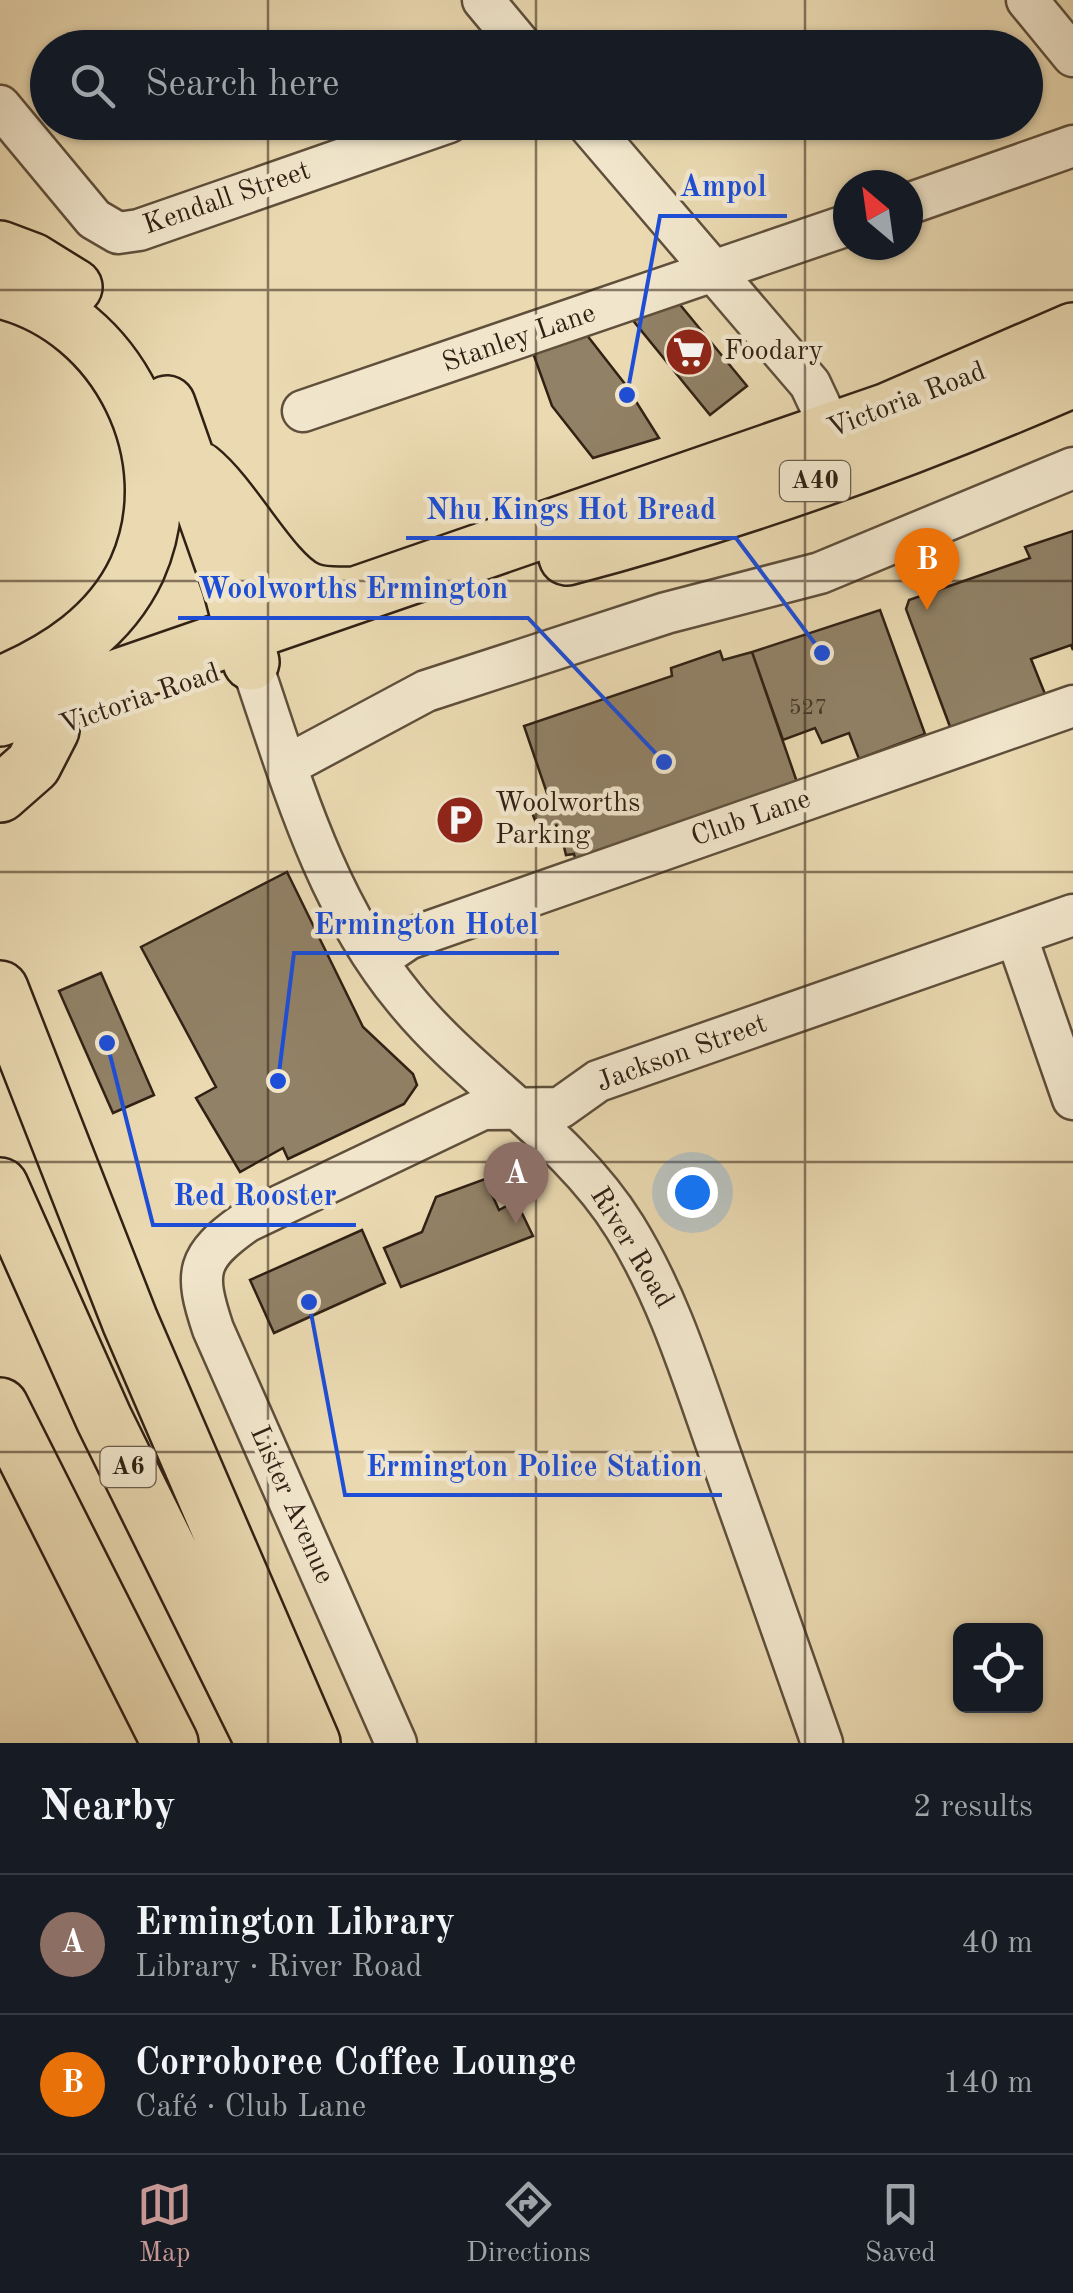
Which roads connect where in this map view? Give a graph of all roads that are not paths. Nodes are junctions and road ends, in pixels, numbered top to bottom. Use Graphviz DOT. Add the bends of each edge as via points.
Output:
graph roads {
  1 [pos="484,0"];
  2 [pos="1027,0"];
  3 [pos="508,30"];
  4 [pos="1073,56"];
  5 [pos="0,106"];
  6 [pos="397,140"];
  7 [pos="601,140"];
  8 [pos="1073,146"];
  9 [pos="923,199"];
  10 [pos="833,230"];
  11 [pos="0,249"];
  12 [pos="714,273"];
  13 [pos="0,290"];
  14 [pos="1073,331"];
  15 [pos="1073,379"];
  16 [pos="304,411"];
  17 [pos="832,431"];
  18 [pos="186,459"];
  19 [pos="1073,468"];
  20 [pos="355,595"];
  21 [pos="247,647"];
  22 [pos="0,685"];
  23 [pos="1073,706"];
  24 [pos="25,724"];
  25 [pos="0,749"];
  26 [pos="286,766"];
  27 [pos="0,794"];
  28 [pos="1073,915"];
  29 [pos="1016,936"];
  30 [pos="377,960"];
  31 [pos="0,989"];
  32 [pos="1073,1099"];
  33 [pos="520,1109"];
  34 [pos="0,1186"];
  35 [pos="202,1264"];
  36 [pos="0,1280"];
  37 [pos="0,1406"];
  38 [pos="170,1743"];
  39 [pos="222,1743"];
  40 [pos="264,1743"];
  41 [pos="312,1743"];
  42 [pos="396,1743"];
  43 [pos="822,1743"];
  1 -- 3 [label="street"];
  2 -- 4 [label="street"];
  5 -- 6 [label="street, Kendall Street" via="94,219 118,233"];
  7 -- 12 [label="street"];
  8 -- 9 [label="street"];
  10 -- 12 [label="street, Stanley Lane"];
  11 -- 18 [label="highway" via="68,282 104,311 167,404"];
  12 -- 16 [label="street, Stanley Lane"];
  12 -- 17 [label="street" via="810,384"];
  13 -- 22 [label="highway" via="57,313 119,371 150,446 154,487 136,569 112,607 81,641"];
  14 -- 17 [label="highway, Victoria Road / A40"];
  15 -- 21 [label="highway, Victoria Road / A40" via="853,468 651,534"];
  17 -- 20 [label="highway, Victoria Road / A40"];
  18 -- 20 [label="highway" via="232,501 294,583 327,596"];
  18 -- 21 [label="highway"];
  19 -- 26 [label="street" via="820,572 666,613 426,691"];
  20 -- 21 [label="highway, Victoria Road / A40"];
  21 -- 24 [label="highway, Victoria Road / A40"];
  21 -- 26 [label="street, River Road"];
  23 -- 30 [label="street, Club Lane" via="408,939"];
  24 -- 25 [label="highway, Victoria Road / A40"];
  24 -- 27 [label="highway" via="33,764"];
  26 -- 30 [label="street, River Road" via="337,896"];
  28 -- 29 [label="street, Jackson Street"];
  29 -- 32 [label="street"];
  29 -- 33 [label="street, Jackson Street" via="598,1081 560,1108"];
  30 -- 33 [label="street, River Road" via="405,1000"];
  31 -- 41 [label="highway" via="130,1321"];
  33 -- 35 [label="street, Jackson Street" via="483,1110 246,1222 216,1243"];
  33 -- 43 [label="street, River Road" via="582,1168 624,1226 670,1310"];
  34 -- 40 [label="highway, A6" via="104,1419"];
  35 -- 42 [label="street, Lister Avenue" via="202,1294 214,1329"];
  36 -- 39 [label="highway, A6"];
  37 -- 38 [label="highway"];
}
